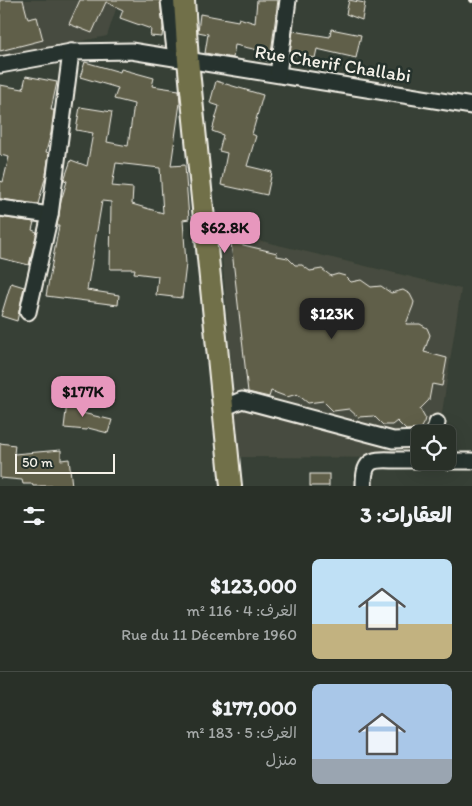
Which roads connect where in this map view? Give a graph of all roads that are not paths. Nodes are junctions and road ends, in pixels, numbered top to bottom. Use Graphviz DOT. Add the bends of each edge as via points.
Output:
graph roads {
  1 [pos="169,0"];
  2 [pos="184,0"];
  3 [pos="288,0"];
  4 [pos="72,52"];
  5 [pos="182,59"];
  6 [pos="0,65"];
  7 [pos="278,74"];
  8 [pos="472,106"];
  9 [pos="0,208"];
  10 [pos="50,215"];
  11 [pos="28,312"];
  12 [pos="223,408"];
  13 [pos="411,439"];
  14 [pos="411,460"];
  15 [pos="456,461"];
  16 [pos="472,461"];
  17 [pos="231,486"];
  18 [pos="364,486"];
  1 -- 5 [label="street"];
  2 -- 5 [label="main road"];
  3 -- 7 [label="street"];
  4 -- 5 [label="street, Rue Cherif Challabi" via="131,50"];
  4 -- 6 [label="street, Rue Cherif Challabi"];
  4 -- 10 [label="street"];
  5 -- 7 [label="street, Rue Cherif Challabi"];
  5 -- 12 [label="main road"];
  7 -- 8 [label="street, Rue Cherif Challabi"];
  9 -- 10 [label="street"];
  10 -- 11 [label="street"];
  12 -- 13 [label="street" via="242,400 393,440"];
  12 -- 17 [label="main road"];
  14 -- 18 [label="street" via="375,459 364,473"];
  15 -- 16 [label="street"];
}
